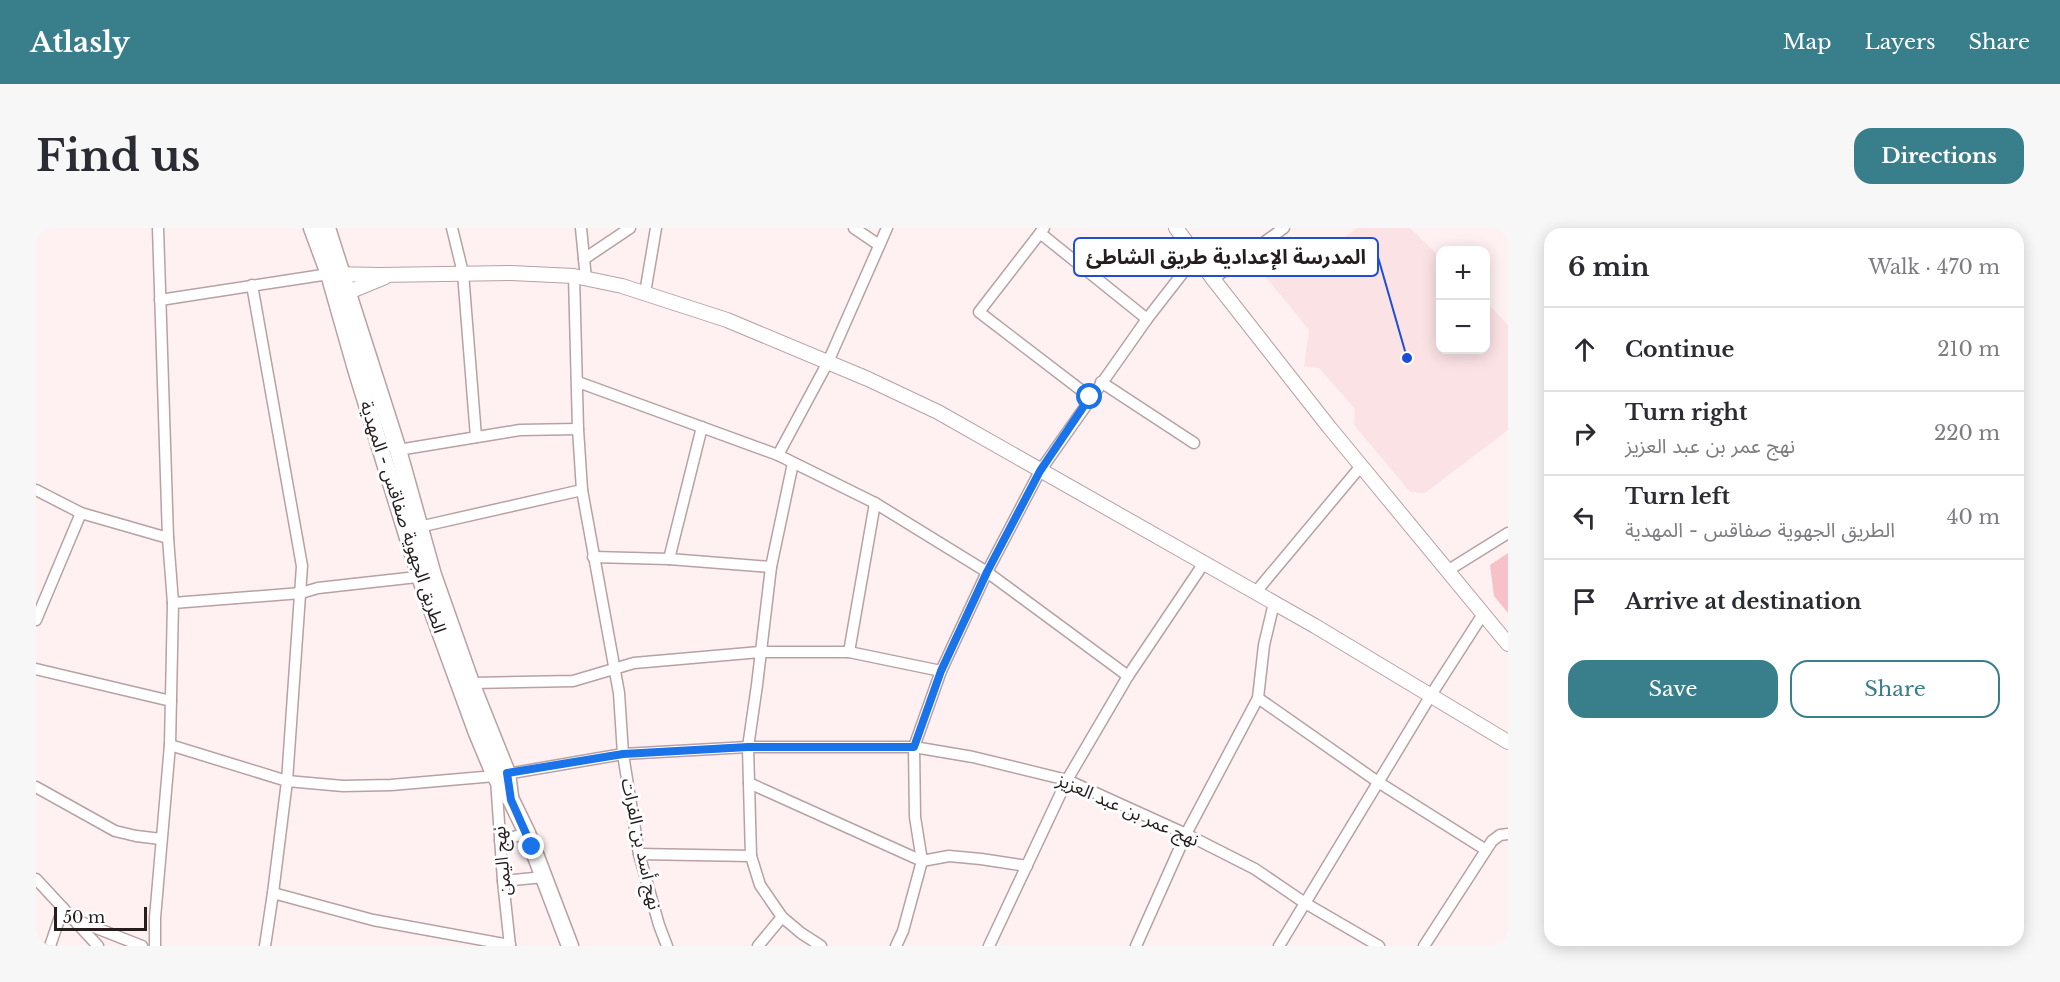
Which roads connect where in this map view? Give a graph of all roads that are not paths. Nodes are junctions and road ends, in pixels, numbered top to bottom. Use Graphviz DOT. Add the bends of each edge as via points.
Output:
graph roads {
  1 [pos="158,228"];
  2 [pos="312,228"];
  3 [pos="327,228"];
  4 [pos="452,228"];
  5 [pos="581,228"];
  6 [pos="630,228"];
  7 [pos="656,228"];
  8 [pos="854,228"];
  9 [pos="887,228"];
  10 [pos="1176,228"];
  11 [pos="1284,228"];
  12 [pos="1042,231"];
  13 [pos="879,245"];
  14 [pos="1196,256"];
  15 [pos="584,258"];
  16 [pos="463,273"];
  17 [pos="336,274"];
  18 [pos="390,275"];
  19 [pos="580,277"];
  20 [pos="1213,279"];
  21 [pos="252,285"];
  22 [pos="645,293"];
  23 [pos="342,296"];
  24 [pos="160,300"];
  25 [pos="1147,319"];
  26 [pos="828,362"];
  27 [pos="578,382"];
  28 [pos="1101,382"];
  29 [pos="1090,397"];
  30 [pos="702,427"];
  31 [pos="578,429"];
  32 [pos="476,437"];
  33 [pos="1194,443"];
  34 [pos="398,450"];
  35 [pos="778,455"];
  36 [pos="794,463"];
  37 [pos="1361,466"];
  38 [pos="1040,471"];
  39 [pos="36,490"];
  40 [pos="582,490"];
  41 [pos="875,502"];
  42 [pos="81,513"];
  43 [pos="419,527"];
  44 [pos="1508,533"];
  45 [pos="168,538"];
  46 [pos="593,557"];
  47 [pos="669,559"];
  48 [pos="1204,563"];
  49 [pos="771,567"];
  50 [pos="1447,571"];
  51 [pos="987,572"];
  52 [pos="427,576"];
  53 [pos="1255,592"];
  54 [pos="301,593"];
  55 [pos="172,603"];
  56 [pos="1275,603"];
  57 [pos="1483,614"];
  58 [pos="36,620"];
  59 [pos="1508,644"];
  60 [pos="760,652"];
  61 [pos="849,652"];
  62 [pos="36,669"];
  63 [pos="614,669"];
  64 [pos="941,671"];
  65 [pos="1128,676"];
  66 [pos="471,683"];
  67 [pos="1431,695"];
  68 [pos="1258,698"];
  69 [pos="171,701"];
  70 [pos="1508,742"];
  71 [pos="170,745"];
  72 [pos="748,747"];
  73 [pos="914,747"];
  74 [pos="623,754"];
  75 [pos="501,774"];
  76 [pos="1067,780"];
  77 [pos="287,781"];
  78 [pos="1378,782"];
  79 [pos="749,783"];
  80 [pos="36,787"];
  81 [pos="527,833"];
  82 [pos="1186,834"];
  83 [pos="1508,834"];
  84 [pos="161,839"];
  85 [pos="500,841"];
  86 [pos="1486,850"];
  87 [pos="639,854"];
  88 [pos="751,856"];
  89 [pos="922,861"];
  90 [pos="1027,866"];
  91 [pos="544,877"];
  92 [pos="36,879"];
  93 [pos="503,881"];
  94 [pos="273,893"];
  95 [pos="1305,903"];
  96 [pos="63,908"];
  97 [pos="782,917"];
  98 [pos="73,918"];
  99 [pos="510,945"];
  100 [pos="50,946"];
  101 [pos="98,946"];
  102 [pos="142,946"];
  103 [pos="154,946"];
  104 [pos="266,946"];
  105 [pos="570,946"];
  106 [pos="667,946"];
  107 [pos="758,946"];
  108 [pos="821,946"];
  109 [pos="896,946"];
  110 [pos="989,946"];
  111 [pos="1136,946"];
  112 [pos="1279,946"];
  113 [pos="1378,946"];
  114 [pos="1424,946"];
  1 -- 24 [label="street"];
  2 -- 17 [label="main road, الطريق الجهوية صفاقس - المهدية"];
  3 -- 17 [label="main road, الطريق الجهوية صفاقس - المهدية"];
  4 -- 16 [label="street"];
  5 -- 15 [label="street, نهج أسد بن الفرات"];
  6 -- 15 [label="street"];
  7 -- 22 [label="street"];
  8 -- 13 [label="street"];
  9 -- 13 [label="street"];
  10 -- 14 [label="street"];
  11 -- 20 [label="street"];
  12 -- 25 [label="street"];
  12 -- 29 [label="street" via="979,312"];
  13 -- 26 [label="street"];
  14 -- 20 [label="street"];
  14 -- 25 [label="street"];
  15 -- 19 [label="street, نهج أسد بن الفرات"];
  16 -- 18 [label="street"];
  16 -- 19 [label="street"];
  16 -- 32 [label="street"];
  17 -- 18 [label="street"];
  17 -- 21 [label="street"];
  17 -- 23 [label="main road, الطريق الجهوية صفاقس - المهدية"];
  18 -- 23 [label="street"];
  19 -- 22 [label="street"];
  19 -- 27 [label="street, نهج أسد بن الفرات"];
  20 -- 37 [label="street"];
  21 -- 24 [label="street"];
  21 -- 54 [label="street" via="302,566"];
  22 -- 26 [label="street" via="728,320"];
  23 -- 34 [label="main road, الطريق الجهوية صفاقس - المهدية"];
  23 -- 52 [label="main road, الطريق الجهوية صفاقس - المهدية"];
  24 -- 45 [label="street"];
  25 -- 28 [label="street"];
  26 -- 35 [label="street"];
  26 -- 38 [label="street" via="938,412"];
  27 -- 30 [label="street"];
  27 -- 31 [label="street, نهج أسد بن الفرات"];
  28 -- 29 [label="street"];
  28 -- 33 [label="street"];
  29 -- 38 [label="street"];
  30 -- 35 [label="street"];
  30 -- 47 [label="street"];
  31 -- 32 [label="street" via="520,430"];
  31 -- 40 [label="street, نهج أسد بن الفرات"];
  32 -- 34 [label="street"];
  34 -- 43 [label="main road, الطريق الجهوية صفاقس - المهدية"];
  35 -- 36 [label="street"];
  36 -- 41 [label="street"];
  36 -- 49 [label="street"];
  37 -- 50 [label="street"];
  37 -- 53 [label="street"];
  38 -- 48 [label="street"];
  38 -- 51 [label="street"];
  39 -- 42 [label="street"];
  40 -- 43 [label="street"];
  40 -- 46 [label="street, نهج أسد بن الفرات"];
  41 -- 51 [label="street"];
  41 -- 61 [label="street"];
  42 -- 45 [label="street"];
  42 -- 58 [label="street"];
  43 -- 52 [label="main road, الطريق الجهوية صفاقس - المهدية"];
  44 -- 50 [label="street"];
  45 -- 55 [label="street"];
  46 -- 47 [label="street"];
  46 -- 63 [label="street, نهج أسد بن الفرات"];
  47 -- 49 [label="street"];
  48 -- 53 [label="street"];
  48 -- 65 [label="street"];
  49 -- 60 [label="street"];
  50 -- 57 [label="street"];
  51 -- 64 [label="street"];
  51 -- 65 [label="street"];
  52 -- 54 [label="street"];
  52 -- 66 [label="main road, الطريق الجهوية صفاقس - المهدية"];
  52 -- 75 [label="main road, الطريق الجهوية صفاقس - المهدية" via="477,733"];
  53 -- 56 [label="street"];
  54 -- 55 [label="street"];
  54 -- 77 [label="street"];
  55 -- 69 [label="street"];
  56 -- 67 [label="street"];
  56 -- 68 [label="street" via="1264,645"];
  57 -- 59 [label="street"];
  57 -- 67 [label="street"];
  60 -- 61 [label="street"];
  60 -- 63 [label="street" via="634,663"];
  60 -- 72 [label="street"];
  61 -- 64 [label="street"];
  62 -- 69 [label="street"];
  63 -- 66 [label="street" via="573,681"];
  63 -- 74 [label="street, نهج أسد بن الفرات" via="620,693"];
  64 -- 73 [label="street"];
  65 -- 76 [label="street"];
  66 -- 75 [label="main road, الطريق الجهوية صفاقس - المهدية"];
  67 -- 70 [label="street"];
  67 -- 78 [label="street"];
  68 -- 78 [label="street"];
  68 -- 82 [label="street"];
  69 -- 71 [label="street"];
  71 -- 77 [label="street, نهج عمر بن عبد العزيز"];
  71 -- 84 [label="street"];
  72 -- 73 [label="street, نهج عمر بن عبد العزيز"];
  72 -- 74 [label="street, نهج عمر بن عبد العزيز"];
  72 -- 79 [label="street"];
  73 -- 76 [label="street, نهج عمر بن عبد العزيز"];
  73 -- 89 [label="street" via="915,817"];
  74 -- 75 [label="street, نهج عمر بن عبد العزيز"];
  74 -- 87 [label="street, نهج أسد بن الفرات"];
  75 -- 77 [label="street, نهج عمر بن عبد العزيز" via="391,785"];
  75 -- 81 [label="main road, الطريق الجهوية صفاقس - المهدية"];
  75 -- 85 [label="street, نهج اليمن"];
  76 -- 82 [label="street, نهج عمر بن عبد العزيز"];
  76 -- 90 [label="street"];
  77 -- 94 [label="street"];
  78 -- 86 [label="street"];
  78 -- 95 [label="street"];
  79 -- 88 [label="street"];
  79 -- 89 [label="street"];
  80 -- 84 [label="street" via="115,831"];
  81 -- 85 [label="street"];
  81 -- 91 [label="main road, الطريق الجهوية صفاقس - المهدية"];
  82 -- 95 [label="street, نهج عمر بن عبد العزيز" via="1255,869"];
  82 -- 111 [label="street"];
  83 -- 86 [label="street" via="1492,841"];
  84 -- 103 [label="street"];
  85 -- 93 [label="street, نهج اليمن"];
  86 -- 114 [label="street"];
  87 -- 88 [label="street"];
  87 -- 106 [label="street, نهج أسد بن الفرات"];
  88 -- 97 [label="street" via="760,885"];
  89 -- 90 [label="street" via="949,856"];
  89 -- 109 [label="street"];
  90 -- 110 [label="street"];
  91 -- 93 [label="street"];
  91 -- 105 [label="main road, الطريق الجهوية صفاقس - المهدية"];
  92 -- 96 [label="street"];
  93 -- 99 [label="street, نهج اليمن"];
  94 -- 99 [label="street" via="373,920"];
  94 -- 104 [label="street"];
  95 -- 112 [label="street"];
  95 -- 113 [label="street, نهج عمر بن عبد العزيز"];
  96 -- 98 [label="street"];
  96 -- 100 [label="street"];
  97 -- 107 [label="street"];
  97 -- 108 [label="street"];
  98 -- 101 [label="street"];
  98 -- 102 [label="street"];
}
